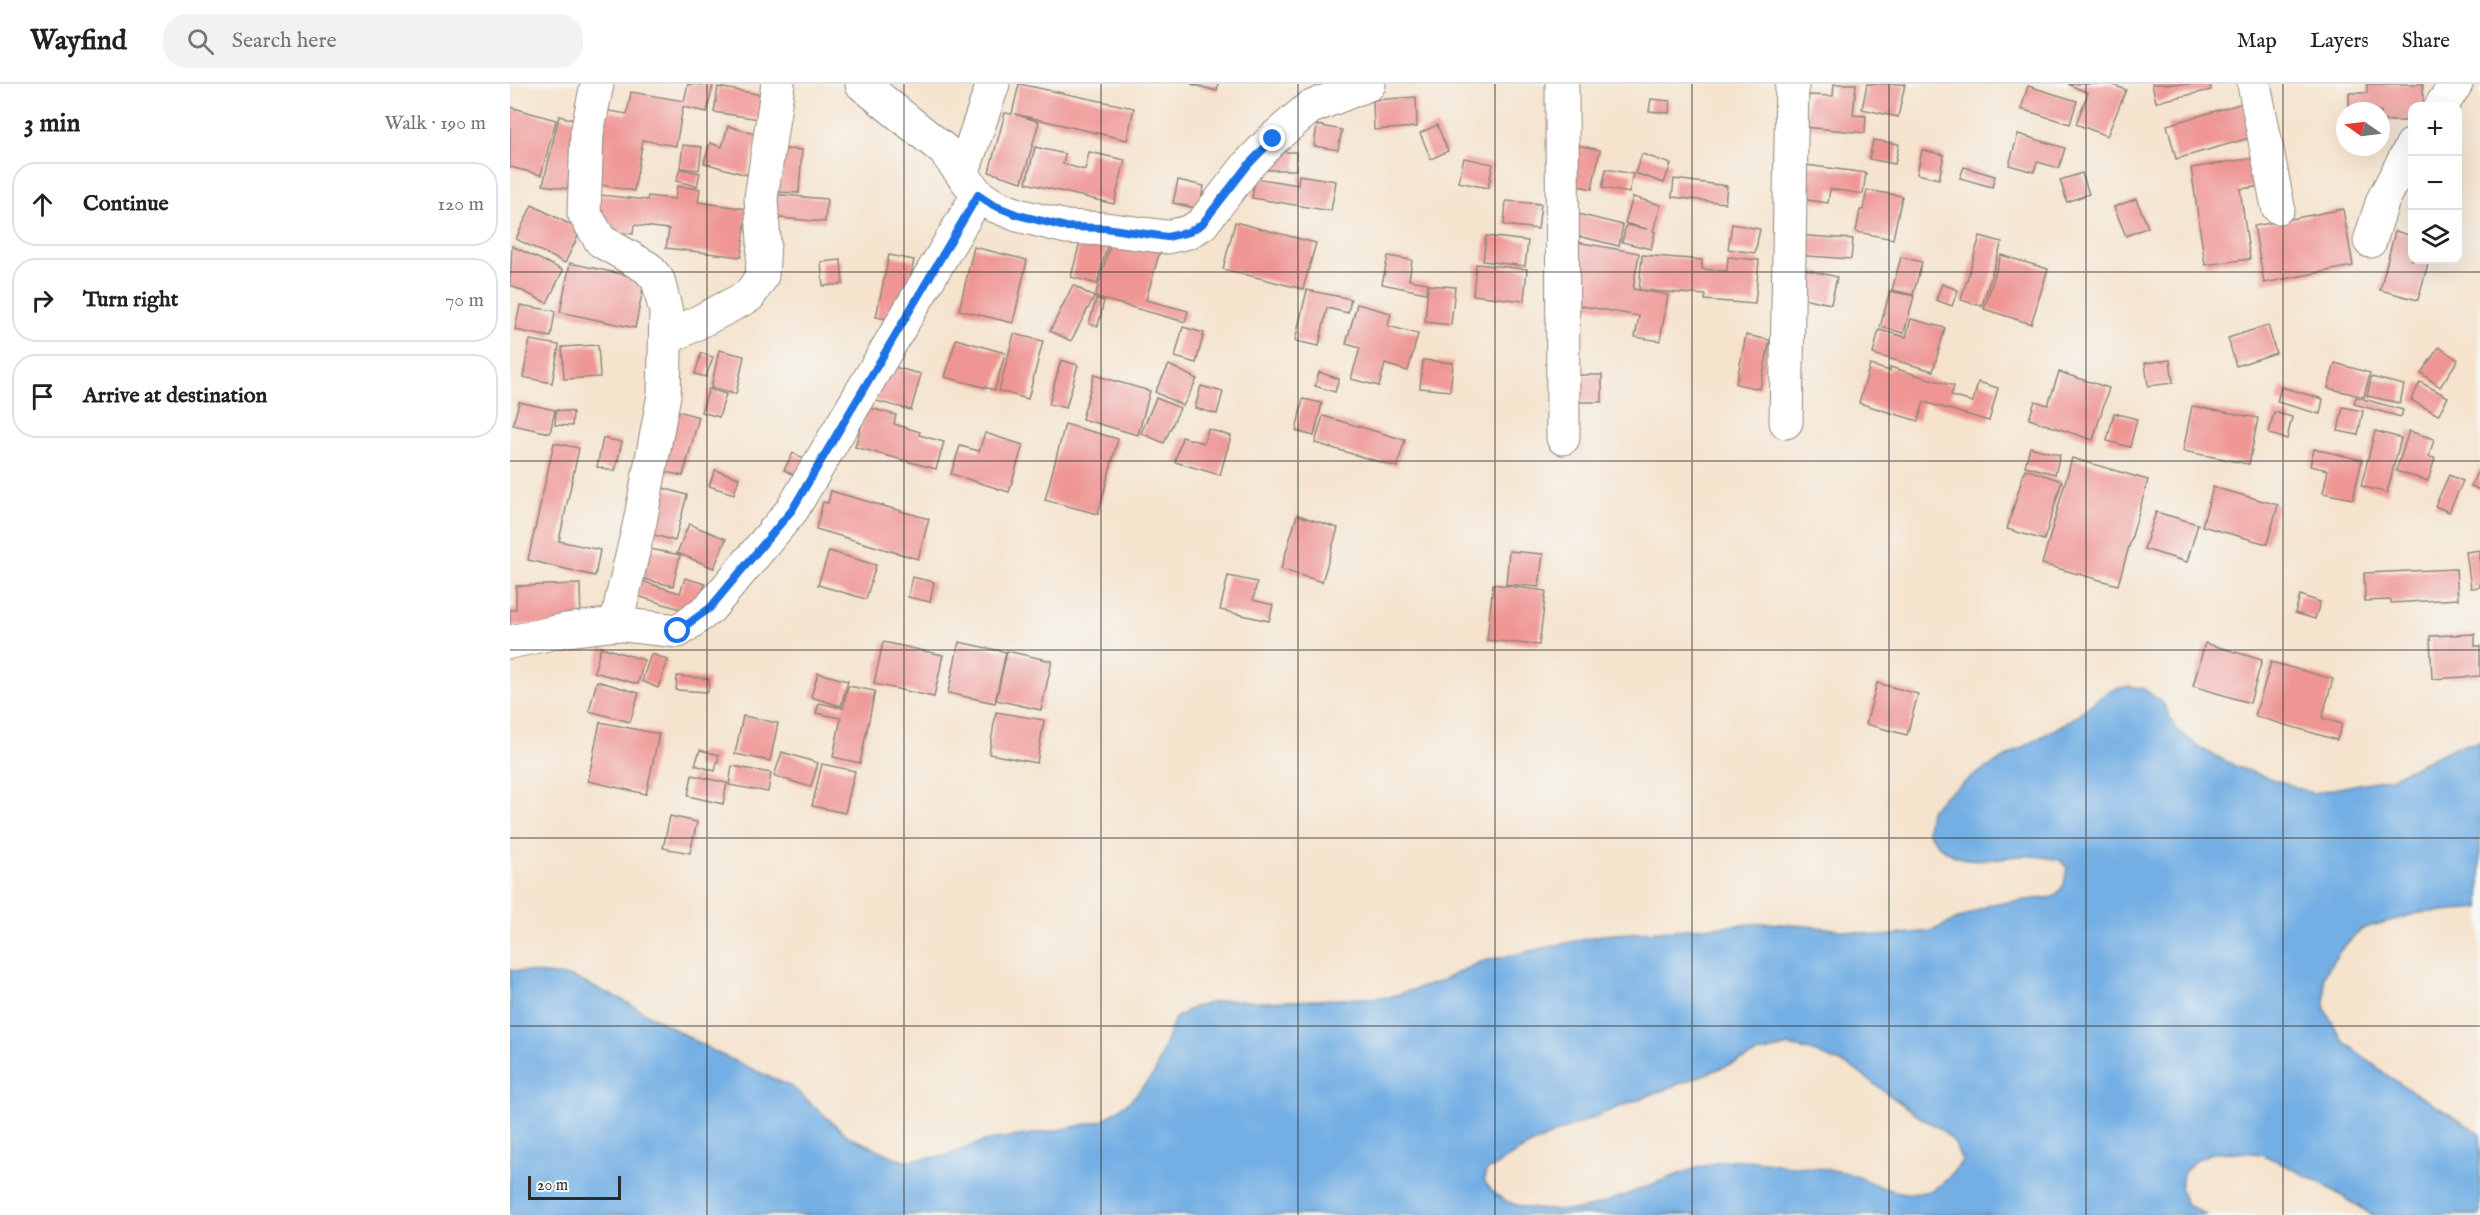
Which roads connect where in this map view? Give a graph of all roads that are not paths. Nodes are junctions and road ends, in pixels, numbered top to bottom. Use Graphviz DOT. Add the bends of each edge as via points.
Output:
graph roads {
  1 [pos="597,84"];
  2 [pos="778,84"];
  3 [pos="862,84"];
  4 [pos="993,84"];
  5 [pos="1369,84"];
  6 [pos="1562,84"];
  7 [pos="1792,84"];
  8 [pos="2254,84"];
  9 [pos="2456,84"];
  10 [pos="2444,102"];
  11 [pos="2408,153"];
  12 [pos="970,184"];
  13 [pos="2278,207"];
  14 [pos="2370,242"];
  15 [pos="666,339"];
  16 [pos="1786,422"];
  17 [pos="1563,438"];
  18 [pos="616,624"];
  19 [pos="510,642"];
  1 -- 15 [label="street" via="587,133 584,213 601,241 648,268 658,280 666,312"];
  2 -- 15 [label="street" via="761,198 765,242 762,276 749,296"];
  3 -- 12 [label="street" via="944,150"];
  4 -- 12 [label="street"];
  5 -- 12 [label="street" via="1310,108 1248,165 1202,224 1189,232 1167,237 1066,227 993,205"];
  6 -- 17 [label="street"];
  7 -- 16 [label="street"];
  8 -- 13 [label="street"];
  9 -- 10 [label="street"];
  11 -- 14 [label="street" via="2383,200"];
  12 -- 18 [label="street" via="792,510 710,608 678,631"];
  15 -- 18 [label="street" via="664,395"];
  18 -- 19 [label="street"];
}
